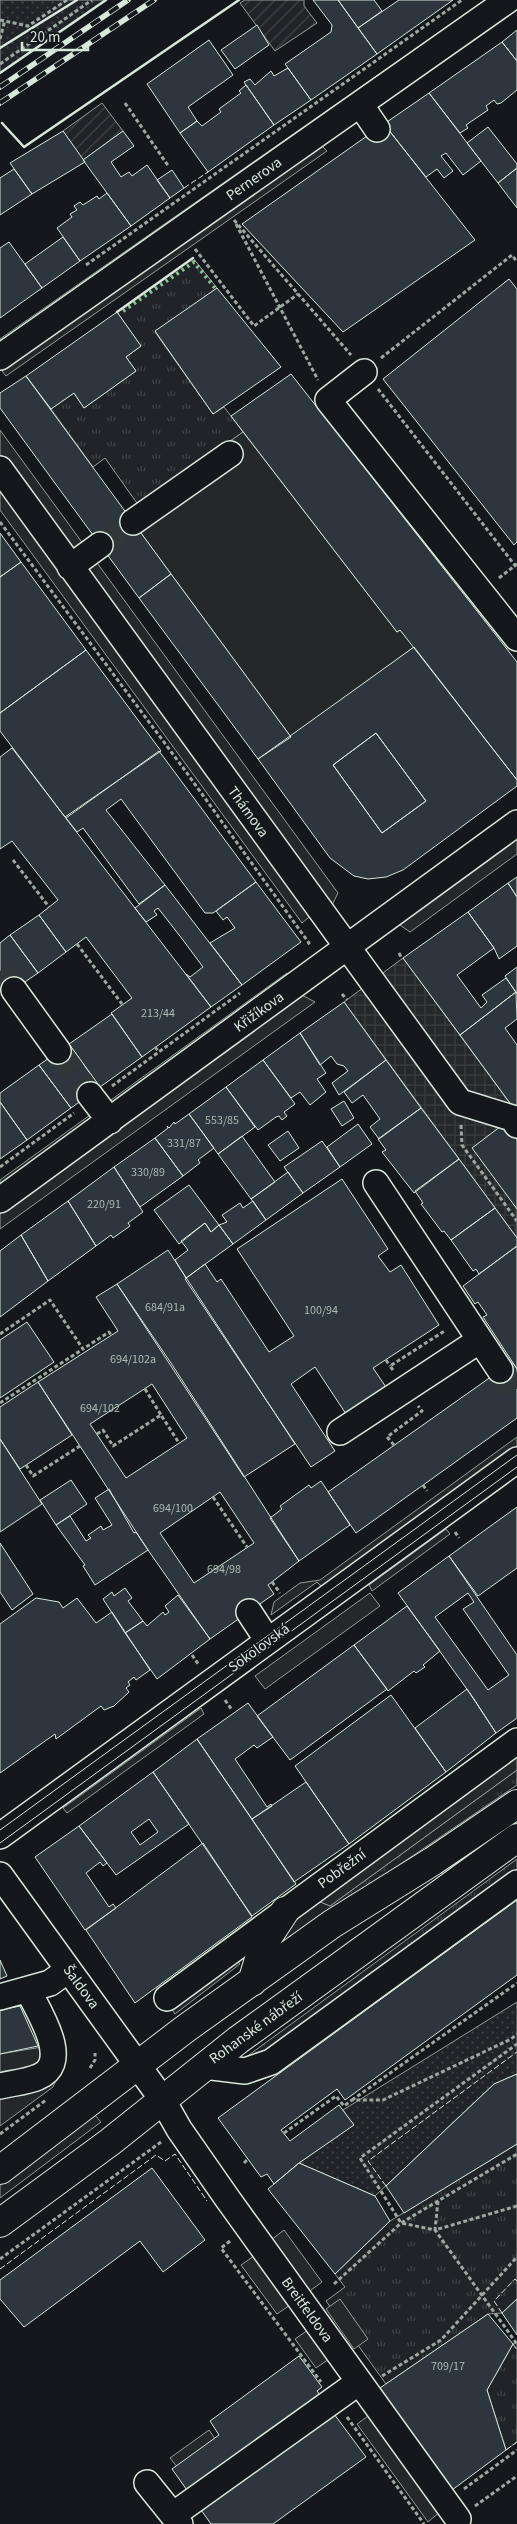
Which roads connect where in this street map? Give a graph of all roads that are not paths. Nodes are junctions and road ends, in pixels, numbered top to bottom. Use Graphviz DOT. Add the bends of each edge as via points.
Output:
graph roads {
  1 [pos="508,0"];
  2 [pos="360,104"];
  3 [pos="377,129"];
  4 [pos="0,357"];
  5 [pos="364,372"];
  6 [pos="230,454"];
  7 [pos="0,470"];
  8 [pos="133,522"];
  9 [pos="100,545"];
  10 [pos="70,567"];
  11 [pos="517,638"];
  12 [pos="517,823"];
  13 [pos="346,947"];
  14 [pos="14,990"];
  15 [pos="58,1051"];
  16 [pos="91,1097"];
  17 [pos="110,1122"];
  18 [pos="517,1125"];
  19 [pos="376,1183"];
  20 [pos="0,1200"];
  21 [pos="480,1340"];
  22 [pos="500,1370"];
  23 [pos="340,1432"];
  24 [pos="517,1460"];
  25 [pos="248,1612"];
  26 [pos="268,1641"];
  27 [pos="517,1741"];
  28 [pos="517,1804"];
  29 [pos="0,1836"];
  30 [pos="517,1838"];
  31 [pos="0,1875"];
  32 [pos="517,1883"];
  33 [pos="285,1911"];
  34 [pos="68,1970"];
  35 [pos="252,1982"];
  36 [pos="28,1990"];
  37 [pos="0,1998"];
  38 [pos="167,1998"];
  39 [pos="138,2066"];
  40 [pos="204,2066"];
  41 [pos="0,2086"];
  42 [pos="162,2099"];
  43 [pos="0,2170"];
  44 [pos="0,2223"];
  45 [pos="367,2381"];
  46 [pos="147,2483"];
  47 [pos="452,2511"];
  48 [pos="176,2520"];
  1 -- 2 [label="street, Pernerova"];
  2 -- 3 [label="street"];
  2 -- 4 [label="street, Pernerova"];
  5 -- 11 [label="street" via="328,400"];
  6 -- 8 [label="street"];
  7 -- 10 [label="street, Thámova"];
  9 -- 10 [label="street"];
  10 -- 13 [label="street, Thámova"];
  12 -- 13 [label="street, Křižíkova"];
  13 -- 17 [label="street, Křižíkova"];
  13 -- 18 [label="street, Thámova" via="460,1102 512,1118"];
  14 -- 15 [label="street"];
  16 -- 17 [label="street"];
  17 -- 20 [label="street, Křižíkova"];
  19 -- 21 [label="street"];
  21 -- 22 [label="street"];
  21 -- 23 [label="street"];
  24 -- 26 [label="street, Sokolovská"];
  25 -- 26 [label="street"];
  26 -- 29 [label="street, Sokolovská"];
  27 -- 33 [label="street, Pobřežní"];
  28 -- 35 [label="main road" via="332,1924"];
  30 -- 40 [label="main road, Rohanské nábřeží"];
  31 -- 34 [label="street, Šaldova"];
  32 -- 40 [label="street" via="271,2062 245,2071"];
  33 -- 35 [label="main road" via="264,1943"];
  33 -- 38 [label="street, Pobřežní"];
  34 -- 36 [label="street" via="50,1983"];
  34 -- 39 [label="street, Šaldova"];
  35 -- 39 [label="main road"];
  36 -- 37 [label="street"];
  36 -- 41 [label="street" via="53,2045 52,2063 39,2077"];
  39 -- 42 [label="street, Šaldova"];
  39 -- 43 [label="main road"];
  40 -- 42 [label="main road, Rohanské nábřeží"];
  42 -- 44 [label="main road, Rohanské nábřeží" via="110,2142"];
  42 -- 45 [label="street, Breitfeldova" via="179,2129 248,2227"];
  45 -- 47 [label="street, Breitfeldova"];
  45 -- 48 [label="street"];
  46 -- 48 [label="street"];
}
